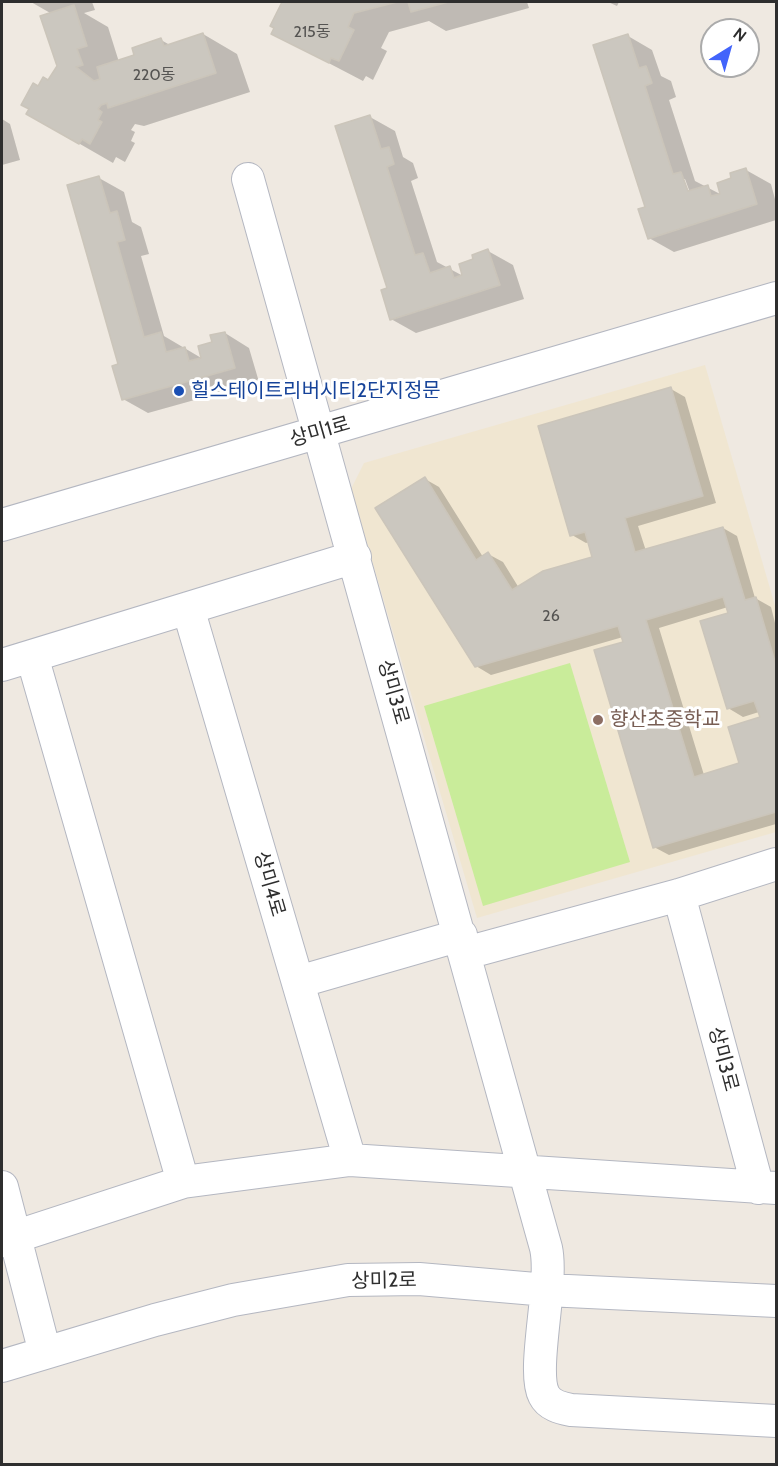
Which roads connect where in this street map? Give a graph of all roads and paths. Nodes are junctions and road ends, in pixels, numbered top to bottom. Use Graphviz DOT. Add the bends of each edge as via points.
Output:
graph roads {
  1 [pos="248,179"];
  2 [pos="777,298"];
  3 [pos="317,433"];
  4 [pos="2,525"];
  5 [pos="355,557"];
  6 [pos="188,608"];
  7 [pos="32,656"];
  8 [pos="2,665"];
  9 [pos="777,864"];
  10 [pos="679,895"];
  11 [pos="463,944"];
  12 [pos="297,982"];
  13 [pos="350,1160"];
  14 [pos="526,1172"];
  15 [pos="183,1182"];
  16 [pos="2,1187"];
  17 [pos="767,1188"];
  18 [pos="9,1238"];
  19 [pos="547,1290"];
  20 [pos="777,1301"];
  21 [pos="45,1353"];
  22 [pos="2,1366"];
  23 [pos="777,1421"];
  1 -- 3 [label="street, 상미3로"];
  2 -- 3 [label="street, 상미1로"];
  3 -- 4 [label="street, 상미1로"];
  3 -- 5 [label="street, 상미3로"];
  5 -- 6 [label="street"];
  5 -- 11 [label="street, 상미3로"];
  6 -- 7 [label="street"];
  6 -- 12 [label="street, 상미4로"];
  7 -- 8 [label="street"];
  7 -- 15 [label="street"];
  9 -- 10 [label="street"];
  10 -- 11 [label="street"];
  10 -- 17 [label="street, 상미3로"];
  11 -- 12 [label="street"];
  11 -- 14 [label="street, 상미3로"];
  12 -- 13 [label="street, 상미4로"];
  13 -- 14 [label="street"];
  13 -- 15 [label="street"];
  14 -- 17 [label="street, 상미3로"];
  14 -- 19 [label="street, 상미3로" via="549,1258"];
  15 -- 18 [label="street"];
  16 -- 18 [label="street"];
  18 -- 21 [label="street"];
  19 -- 20 [label="street, 상미2로"];
  19 -- 21 [label="street, 상미2로" via="420,1280 348,1280 233,1300"];
  19 -- 23 [label="street, 상미3로" via="541,1388 551,1403 571,1410"];
  21 -- 22 [label="street, 상미2로"];
}
